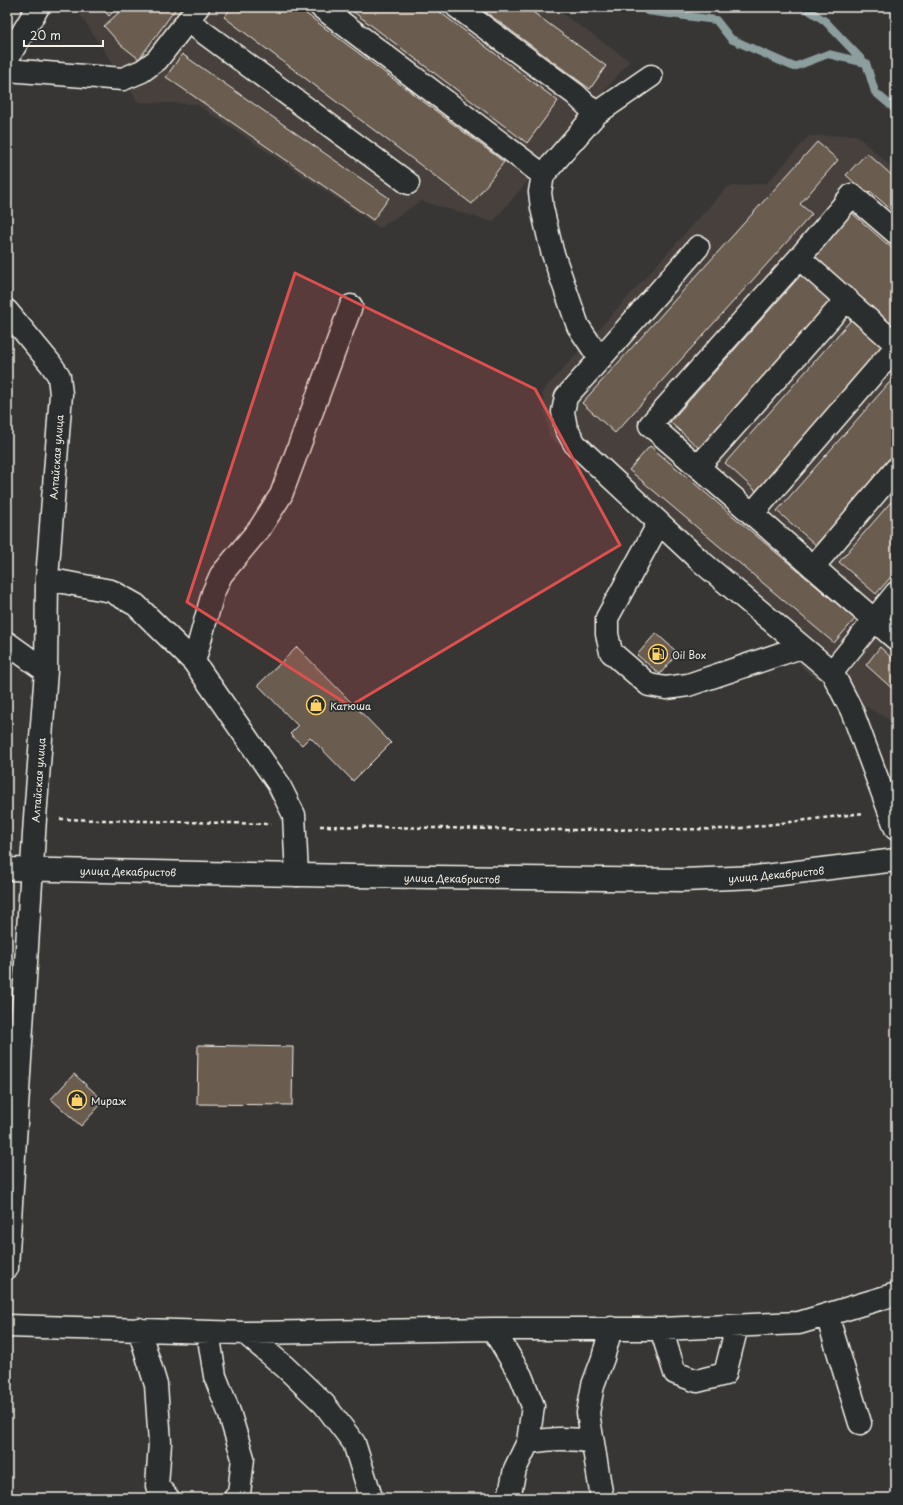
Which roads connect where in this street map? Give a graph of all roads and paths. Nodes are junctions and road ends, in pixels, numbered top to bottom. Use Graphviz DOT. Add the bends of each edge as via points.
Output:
graph roads {
  1 [pos="38,7"];
  2 [pos="320,7"];
  3 [pos="458,7"];
  4 [pos="193,14"];
  5 [pos="7,59"];
  6 [pos="7,70"];
  7 [pos="651,76"];
  8 [pos="596,114"];
  9 [pos="543,175"];
  10 [pos="408,183"];
  11 [pos="896,233"];
  12 [pos="698,247"];
  13 [pos="798,258"];
  14 [pos="847,299"];
  15 [pos="351,306"];
  16 [pos="7,311"];
  17 [pos="896,344"];
  18 [pos="896,347"];
  19 [pos="600,359"];
  20 [pos="698,467"];
  21 [pos="896,469"];
  22 [pos="752,514"];
  23 [pos="659,523"];
  24 [pos="813,568"];
  25 [pos="47,580"];
  26 [pos="896,593"];
  27 [pos="874,620"];
  28 [pos="896,639"];
  29 [pos="7,643"];
  30 [pos="802,647"];
  31 [pos="194,662"];
  32 [pos="46,671"];
  33 [pos="832,672"];
  34 [pos="35,818"];
  35 [pos="892,819"];
  36 [pos="295,825"];
  37 [pos="896,860"];
  38 [pos="7,869"];
  39 [pos="32,870"];
  40 [pos="297,874"];
  41 [pos="10,1178"];
  42 [pos="7,1268"];
  43 [pos="896,1294"];
  44 [pos="827,1315"];
  45 [pos="7,1326"];
  46 [pos="737,1326"];
  47 [pos="611,1328"];
  48 [pos="139,1329"];
  49 [pos="493,1329"];
  50 [pos="661,1329"];
  51 [pos="208,1332"];
  52 [pos="245,1333"];
  53 [pos="860,1423"];
  54 [pos="528,1442"];
  55 [pos="593,1442"];
  56 [pos="371,1497"];
  57 [pos="168,1498"];
  58 [pos="235,1498"];
  59 [pos="509,1498"];
  60 [pos="602,1498"];
  1 -- 5 [label="main road"];
  2 -- 9 [label="main road"];
  3 -- 8 [label="main road" via="575,94"];
  4 -- 6 [label="main road" via="157,60 142,71 123,79"];
  4 -- 10 [label="main road"];
  7 -- 8 [label="main road"];
  8 -- 9 [label="main road"];
  9 -- 19 [label="main road" via="540,192 552,251 578,326"];
  11 -- 13 [label="main road" via="852,195"];
  12 -- 19 [label="main road"];
  13 -- 14 [label="main road"];
  13 -- 20 [label="main road" via="650,425"];
  14 -- 17 [label="main road"];
  14 -- 20 [label="main road"];
  15 -- 31 [label="main road" via="281,495 260,528 221,575 213,593"];
  16 -- 25 [label="main road, Алтайская улица" via="59,376 61,394"];
  18 -- 22 [label="main road"];
  19 -- 23 [label="main road" via="566,397 563,412 566,428 574,444"];
  20 -- 22 [label="main road"];
  21 -- 24 [label="main road"];
  22 -- 24 [label="main road"];
  23 -- 30 [label="main road"];
  23 -- 30 [label="main road" via="607,618 611,652 649,685 666,688 688,685"];
  24 -- 27 [label="main road"];
  25 -- 31 [label="main road" via="111,591 136,605"];
  25 -- 32 [label="main road, Алтайская улица"];
  26 -- 27 [label="main road"];
  27 -- 28 [label="main road"];
  27 -- 33 [label="main road"];
  29 -- 32 [label="main road"];
  30 -- 33 [label="main road"];
  31 -- 36 [label="main road" via="278,783 294,815"];
  32 -- 34 [label="main road, Алтайская улица"];
  33 -- 35 [label="main road" via="852,711"];
  34 -- 36 [label="path"];
  34 -- 39 [label="main road, Алтайская улица"];
  35 -- 36 [label="path" via="733,829 554,830"];
  36 -- 40 [label="main road"];
  37 -- 40 [label="main road, улица Декабристов" via="756,877 683,880"];
  38 -- 39 [label="main road, улица Декабристов"];
  39 -- 40 [label="main road, улица Декабристов"];
  39 -- 41 [label="main road, Алтайская улица"];
  41 -- 42 [label="main road, Алтайская улица"];
  43 -- 44 [label="main road"];
  44 -- 46 [label="main road" via="799,1323"];
  44 -- 53 [label="main road"];
  45 -- 48 [label="main road"];
  46 -- 50 [label="main road"];
  46 -- 50 [label="main road" via="725,1374 697,1380 675,1373"];
  47 -- 49 [label="main road"];
  47 -- 50 [label="main road"];
  47 -- 55 [label="main road" via="593,1385 588,1413"];
  48 -- 51 [label="main road"];
  48 -- 57 [label="main road" via="156,1384 160,1443 157,1486"];
  49 -- 52 [label="main road"];
  49 -- 54 [label="main road" via="521,1376 533,1406"];
  51 -- 52 [label="main road"];
  51 -- 58 [label="main road" via="215,1376 243,1458 239,1494"];
  52 -- 56 [label="main road" via="324,1404 354,1442"];
  54 -- 55 [label="main road" via="558,1438"];
  54 -- 59 [label="main road" via="515,1469"];
  55 -- 60 [label="main road"];
}
